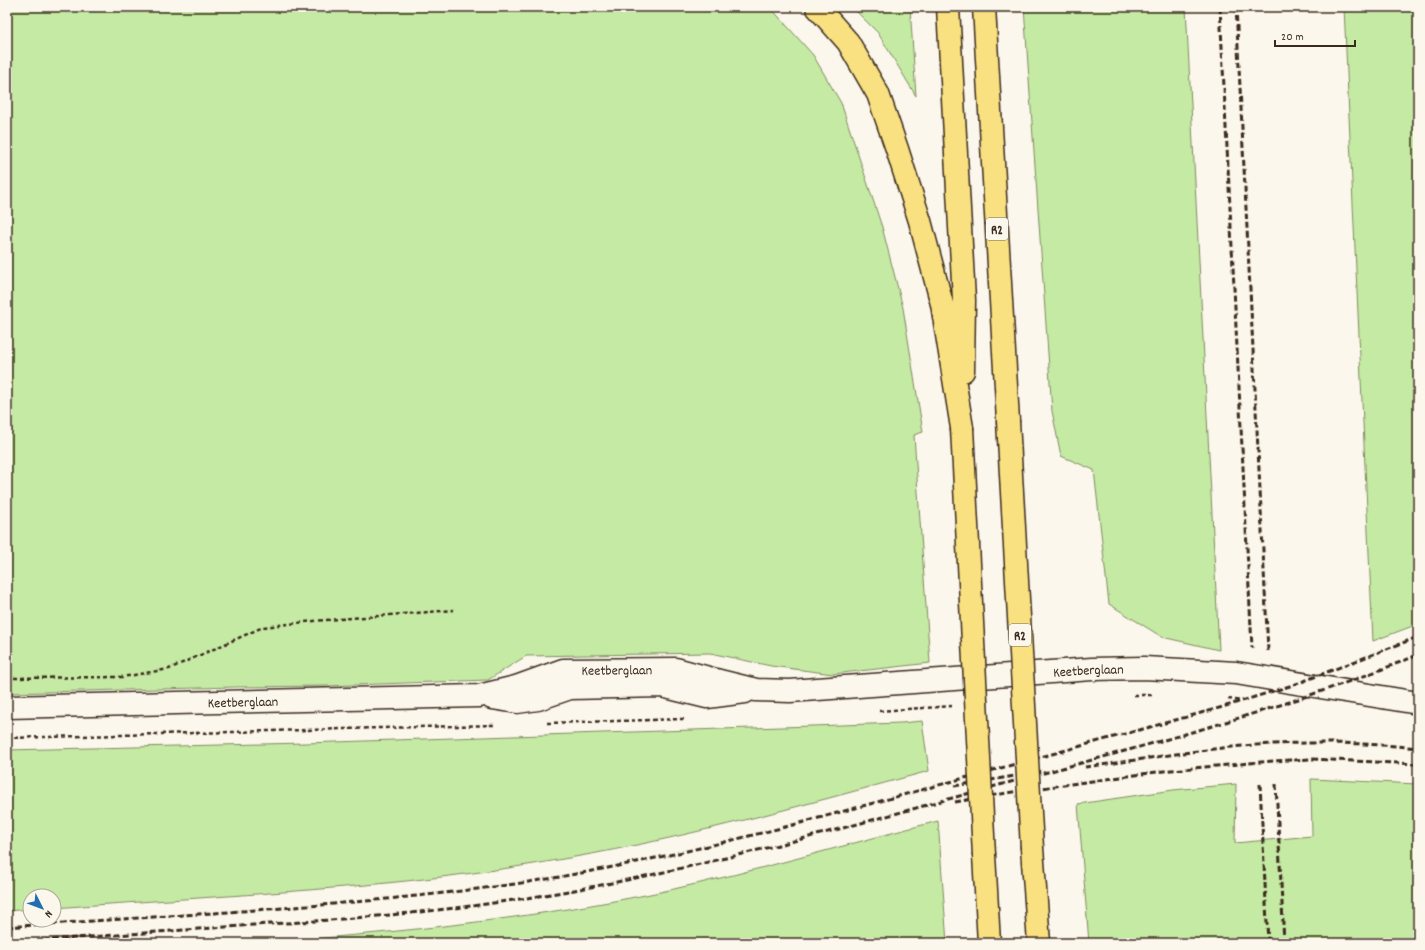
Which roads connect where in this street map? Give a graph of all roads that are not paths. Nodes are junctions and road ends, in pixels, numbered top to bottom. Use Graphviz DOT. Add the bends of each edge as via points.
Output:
graph roads {
  1 [pos="817,7"];
  2 [pos="948,7"];
  3 [pos="984,7"];
  4 [pos="962,428"];
  5 [pos="1418,703"];
  6 [pos="7,707"];
  7 [pos="989,943"];
  8 [pos="1039,943"];
  1 -- 4 [label="highway" via="848,42 878,94 897,149 920,221 942,304"];
  2 -- 4 [label="highway" via="964,300"];
  3 -- 8 [label="highway, R2, bridge"];
  4 -- 7 [label="highway, bridge"];
  5 -- 6 [label="main road, Keetberglaan" via="1236,673 1144,668 1092,669 798,691 756,690 676,669 563,670 516,687 479,696"];
}
